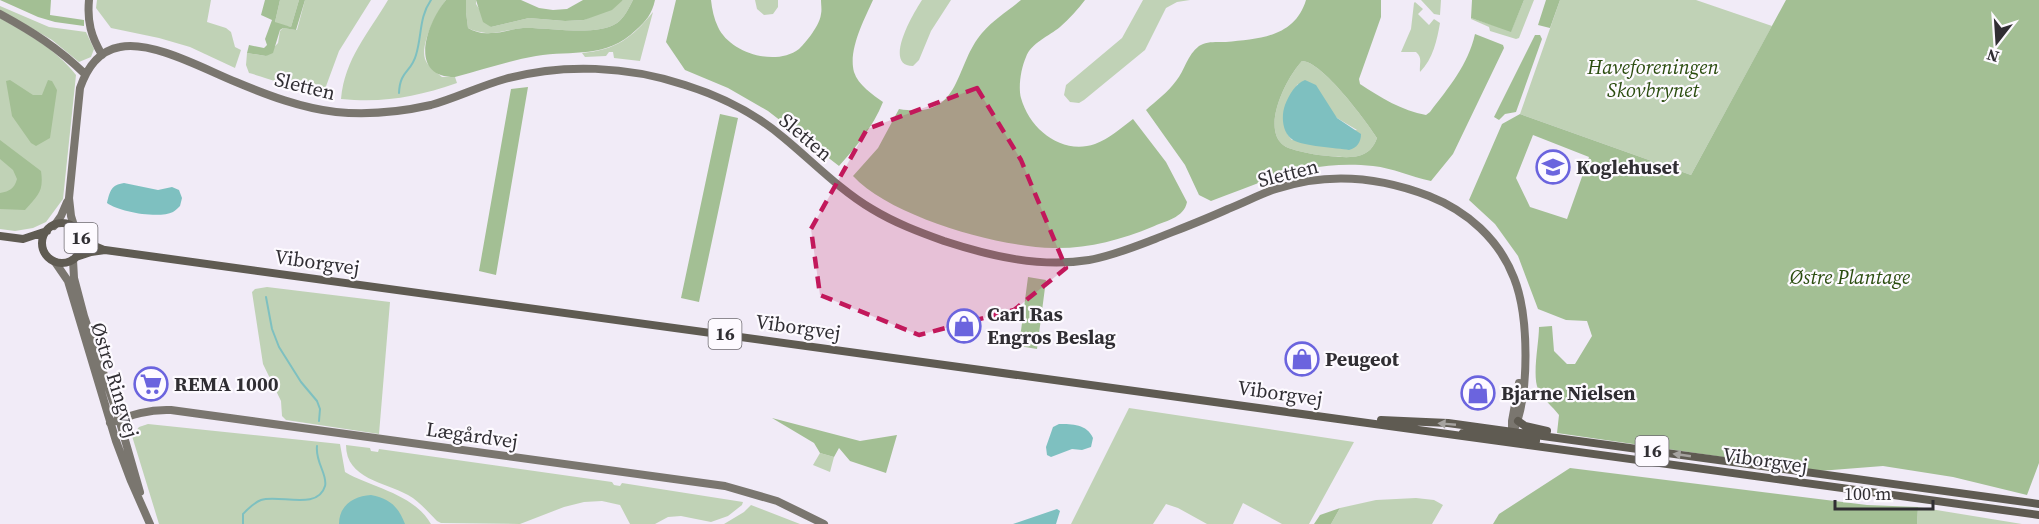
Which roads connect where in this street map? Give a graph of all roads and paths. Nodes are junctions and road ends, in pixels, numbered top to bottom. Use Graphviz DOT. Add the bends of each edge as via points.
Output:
graph roads {
  1 [pos="89,0"];
  2 [pos="0,14"];
  3 [pos="102,54"];
  4 [pos="85,74"];
  5 [pos="69,198"];
  6 [pos="50,228"];
  7 [pos="78,232"];
  8 [pos="0,236"];
  9 [pos="23,239"];
  10 [pos="105,250"];
  11 [pos="44,252"];
  12 [pos="75,258"];
  13 [pos="55,262"];
  14 [pos="1524,358"];
  15 [pos="1345,418"];
  16 [pos="119,419"];
  17 [pos="1518,421"];
  18 [pos="110,423"];
  19 [pos="1444,434"];
  20 [pos="1512,435"];
  21 [pos="1609,445"];
  22 [pos="1607,455"];
  23 [pos="2039,504"];
  24 [pos="144,508"];
  25 [pos="2039,515"];
  26 [pos="150,524"];
  27 [pos="824,524"];
  1 -- 3 [label="street" via="89,29"];
  2 -- 4 [label="street" via="39,35"];
  3 -- 4 [label="street"];
  3 -- 14 [label="street, Sletten" via="118,47 143,47 282,99 336,112 393,112 433,104 507,78 550,71 588,68 643,74 718,97 749,113 863,203 911,230 1020,260 1053,263 1123,252 1276,189 1311,180 1343,178 1401,185 1463,213 1497,246 1521,294 1526,332"];
  4 -- 5 [label="street" via="80,88"];
  5 -- 6 [label="street"];
  5 -- 7 [label="street"];
  6 -- 7 [label="main road, 16" via="65,224"];
  6 -- 9 [label="main road, 16"];
  6 -- 11 [label="main road, 16" via="42,241"];
  7 -- 10 [label="main road, Viborgvej / 16" via="92,245"];
  7 -- 12 [label="main road, 16" via="81,247"];
  8 -- 9 [label="main road, 16"];
  9 -- 11 [label="main road, 16"];
  10 -- 12 [label="main road, Viborgvej / 16"];
  10 -- 15 [label="main road, Viborgvej / 16"];
  11 -- 13 [label="main road, 16"];
  12 -- 13 [label="main road, 16"];
  12 -- 16 [label="street, Østre Ringvej" via="74,278 84,315"];
  13 -- 18 [label="street, Østre Ringvej" via="68,281"];
  14 -- 17 [label="street, Sletten"];
  14 -- 20 [label="street, Sletten"];
  15 -- 19 [label="main road, Viborgvej / 16"];
  20 -- 15 [label="main road, Viborgvej / 16, one-way" via="1448,423"];
  16 -- 18 [label="street, Lægårdvej"];
  16 -- 24 [label="street, Østre Ringvej"];
  16 -- 27 [label="street, Lægårdvej" via="142,411 171,410 725,486 777,501"];
  17 -- 20 [label="street, Sletten"];
  17 -- 21 [label="main road" via="1529,428"];
  18 -- 24 [label="street, Østre Ringvej"];
  19 -- 20 [label="main road"];
  19 -- 22 [label="main road, Viborgvej / 16"];
  20 -- 21 [label="main road, Viborgvej / 16"];
  20 -- 22 [label="main road"];
  23 -- 21 [label="main road, Viborgvej / 16, one-way"];
  22 -- 25 [label="main road, Viborgvej / 16"];
  24 -- 26 [label="street, Østre Ringvej"];
}
